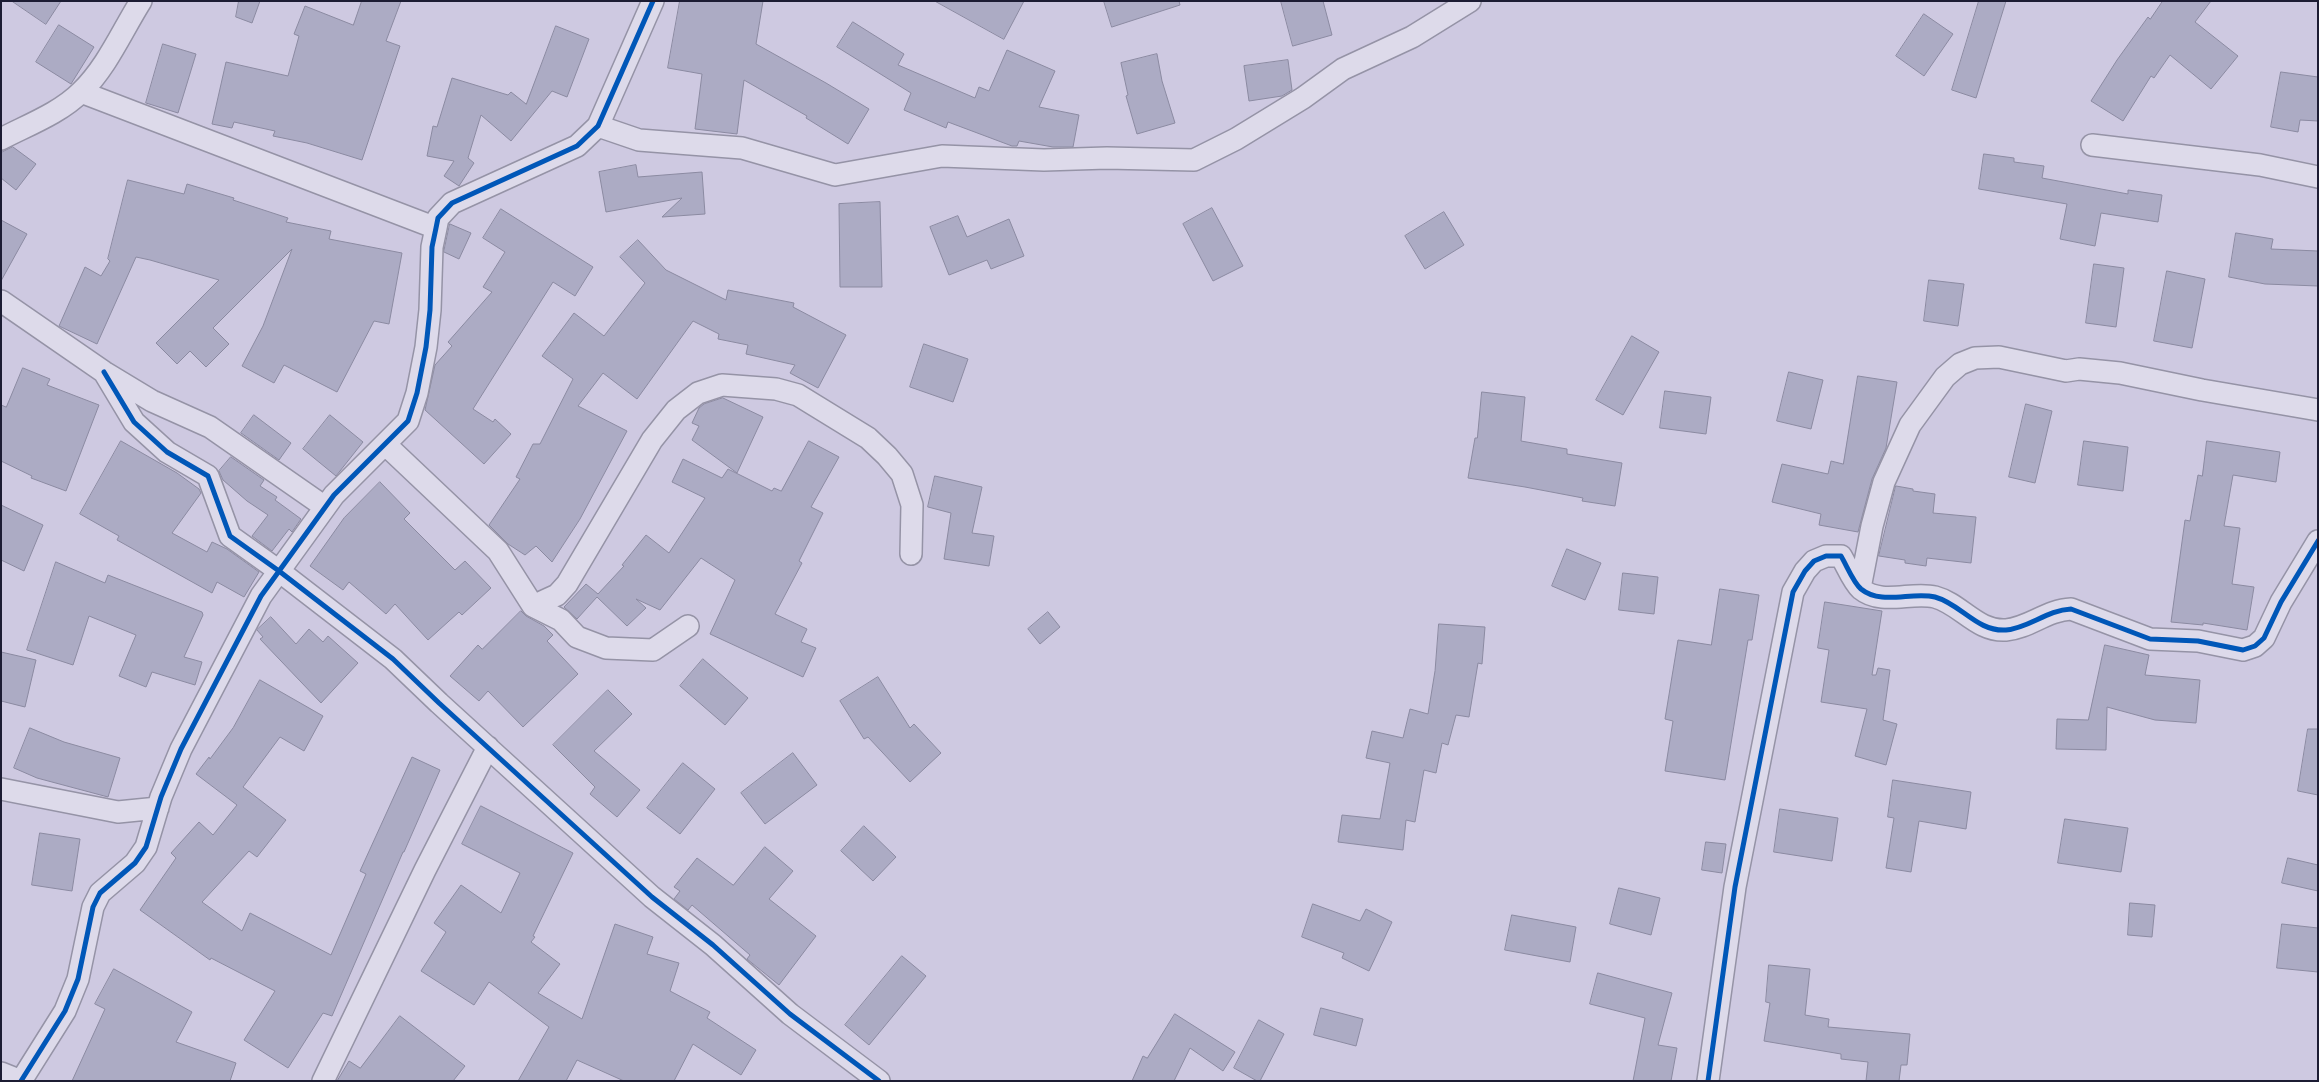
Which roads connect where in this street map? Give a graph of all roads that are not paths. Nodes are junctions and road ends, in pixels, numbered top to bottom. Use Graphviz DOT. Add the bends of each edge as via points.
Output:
graph roads {
  1 [pos="141,1"];
  2 [pos="653,1"];
  3 [pos="1470,1"];
  4 [pos="81,92"];
  5 [pos="598,126"];
  6 [pos="1,139"];
  7 [pos="2092,145"];
  8 [pos="2318,177"];
  9 [pos="436,228"];
  10 [pos="1,301"];
  11 [pos="104,372"];
  12 [pos="2318,410"];
  13 [pos="386,445"];
  14 [pos="325,507"];
  15 [pos="2318,541"];
  16 [pos="911,554"];
  17 [pos="279,571"];
  18 [pos="1860,588"];
  19 [pos="533,606"];
  20 [pos="688,626"];
  21 [pos="488,747"];
  22 [pos="1,789"];
  23 [pos="158,808"];
  24 [pos="1,1073"];
  25 [pos="326,1080"];
  26 [pos="21,1081"];
  27 [pos="879,1081"];
  28 [pos="1708,1081"];
  1 -- 4 [label="street" via="95,76"];
  2 -- 5 [label="street"];
  3 -- 5 [label="street" via="1412,37 1343,69 1295,103 1194,160 942,156 835,175 742,148 639,140"];
  4 -- 6 [label="street" via="58,110"];
  4 -- 9 [label="street"];
  5 -- 9 [label="street" via="577,146 452,203 438,218"];
  7 -- 8 [label="street" via="2260,165"];
  9 -- 13 [label="street" via="432,247 430,310 417,393 408,421"];
  10 -- 11 [label="street"];
  11 -- 14 [label="street" via="152,401 210,427"];
  11 -- 17 [label="street" via="134,422 167,452 208,476 230,536"];
  12 -- 18 [label="street" via="2120,373 2066,371 1999,357 1975,358 1960,364 1945,377 1910,425 1884,482"];
  13 -- 14 [label="street"];
  13 -- 19 [label="street" via="498,551"];
  14 -- 17 [label="street"];
  15 -- 18 [label="street" via="2281,602 2264,638 2243,650 2198,641 2150,639 2071,609 2058,609 2007,630 1988,629 1945,600 1932,596 1877,596"];
  16 -- 19 [label="street" via="912,505 902,474 868,438 798,395 776,389 722,385 698,393 676,410 652,440 568,584 557,595"];
  17 -- 21 [label="street" via="393,659"];
  17 -- 23 [label="street" via="261,596 209,693 181,749"];
  18 -- 28 [label="street" via="1841,556 1826,556 1814,561 1793,592 1735,886"];
  19 -- 20 [label="street" via="561,620 577,637 606,648 652,650"];
  21 -- 25 [label="street" via="425,870"];
  21 -- 27 [label="street" via="652,898 712,945 790,1014"];
  22 -- 23 [label="street" via="118,812"];
  23 -- 26 [label="street" via="146,847 135,863 96,900 78,979 68,1003"];
  24 -- 26 [label="street"];
}
